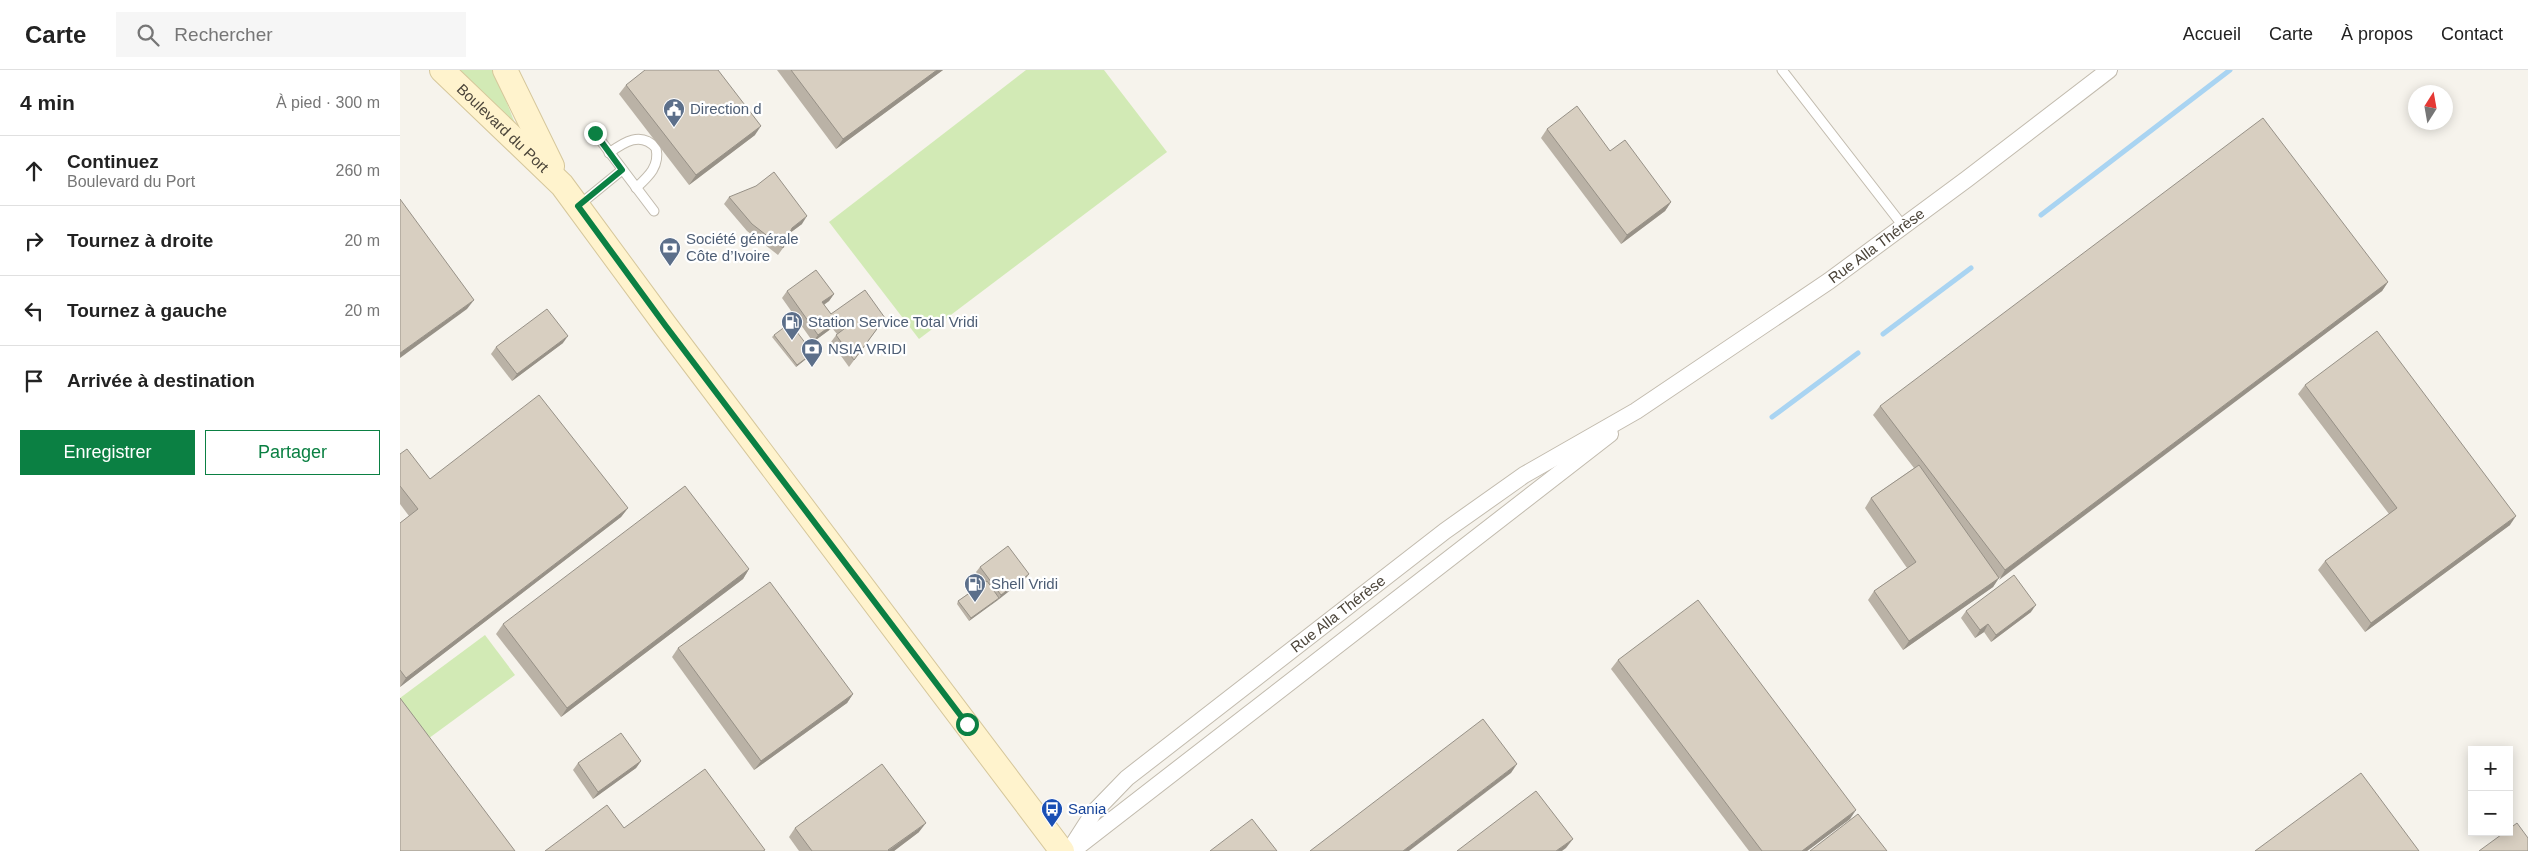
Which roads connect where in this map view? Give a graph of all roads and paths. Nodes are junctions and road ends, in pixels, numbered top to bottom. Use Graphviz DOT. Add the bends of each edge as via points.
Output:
graph roads {
  1 [pos="442,70"];
  2 [pos="505,70"];
  3 [pos="1782,70"];
  4 [pos="2110,70"];
  5 [pos="595,133"];
  6 [pos="609,153"];
  7 [pos="622,170"];
  8 [pos="562,185"];
  9 [pos="636,188"];
  10 [pos="578,206"];
  11 [pos="654,211"];
  12 [pos="1903,226"];
  13 [pos="1636,411"];
  14 [pos="1062,851"];
  15 [pos="1071,851"];
  1 -- 8 [label="main road, Boulevard du Port"];
  2 -- 8 [label="main road, Boulevard du Port"];
  3 -- 12 [label="lane"];
  4 -- 12 [label="street, Rue Alla Thérèse"];
  5 -- 6 [label="lane"];
  6 -- 7 [label="lane"];
  6 -- 9 [label="lane" via="635,138 644,139 656,148 655,166"];
  7 -- 9 [label="lane"];
  7 -- 10 [label="lane"];
  8 -- 10 [label="main road, Boulevard du Port"];
  9 -- 11 [label="lane"];
  10 -- 14 [label="main road, Boulevard du Port"];
  12 -- 13 [label="street, Rue Alla Thérèse" via="1829,281"];
  13 -- 15 [label="street, Rue Alla Thérèse" via="1579,459"];
  13 -- 15 [label="street, Rue Alla Thérèse" via="1524,475 1406,561 1127,778 1094,812"];
}
